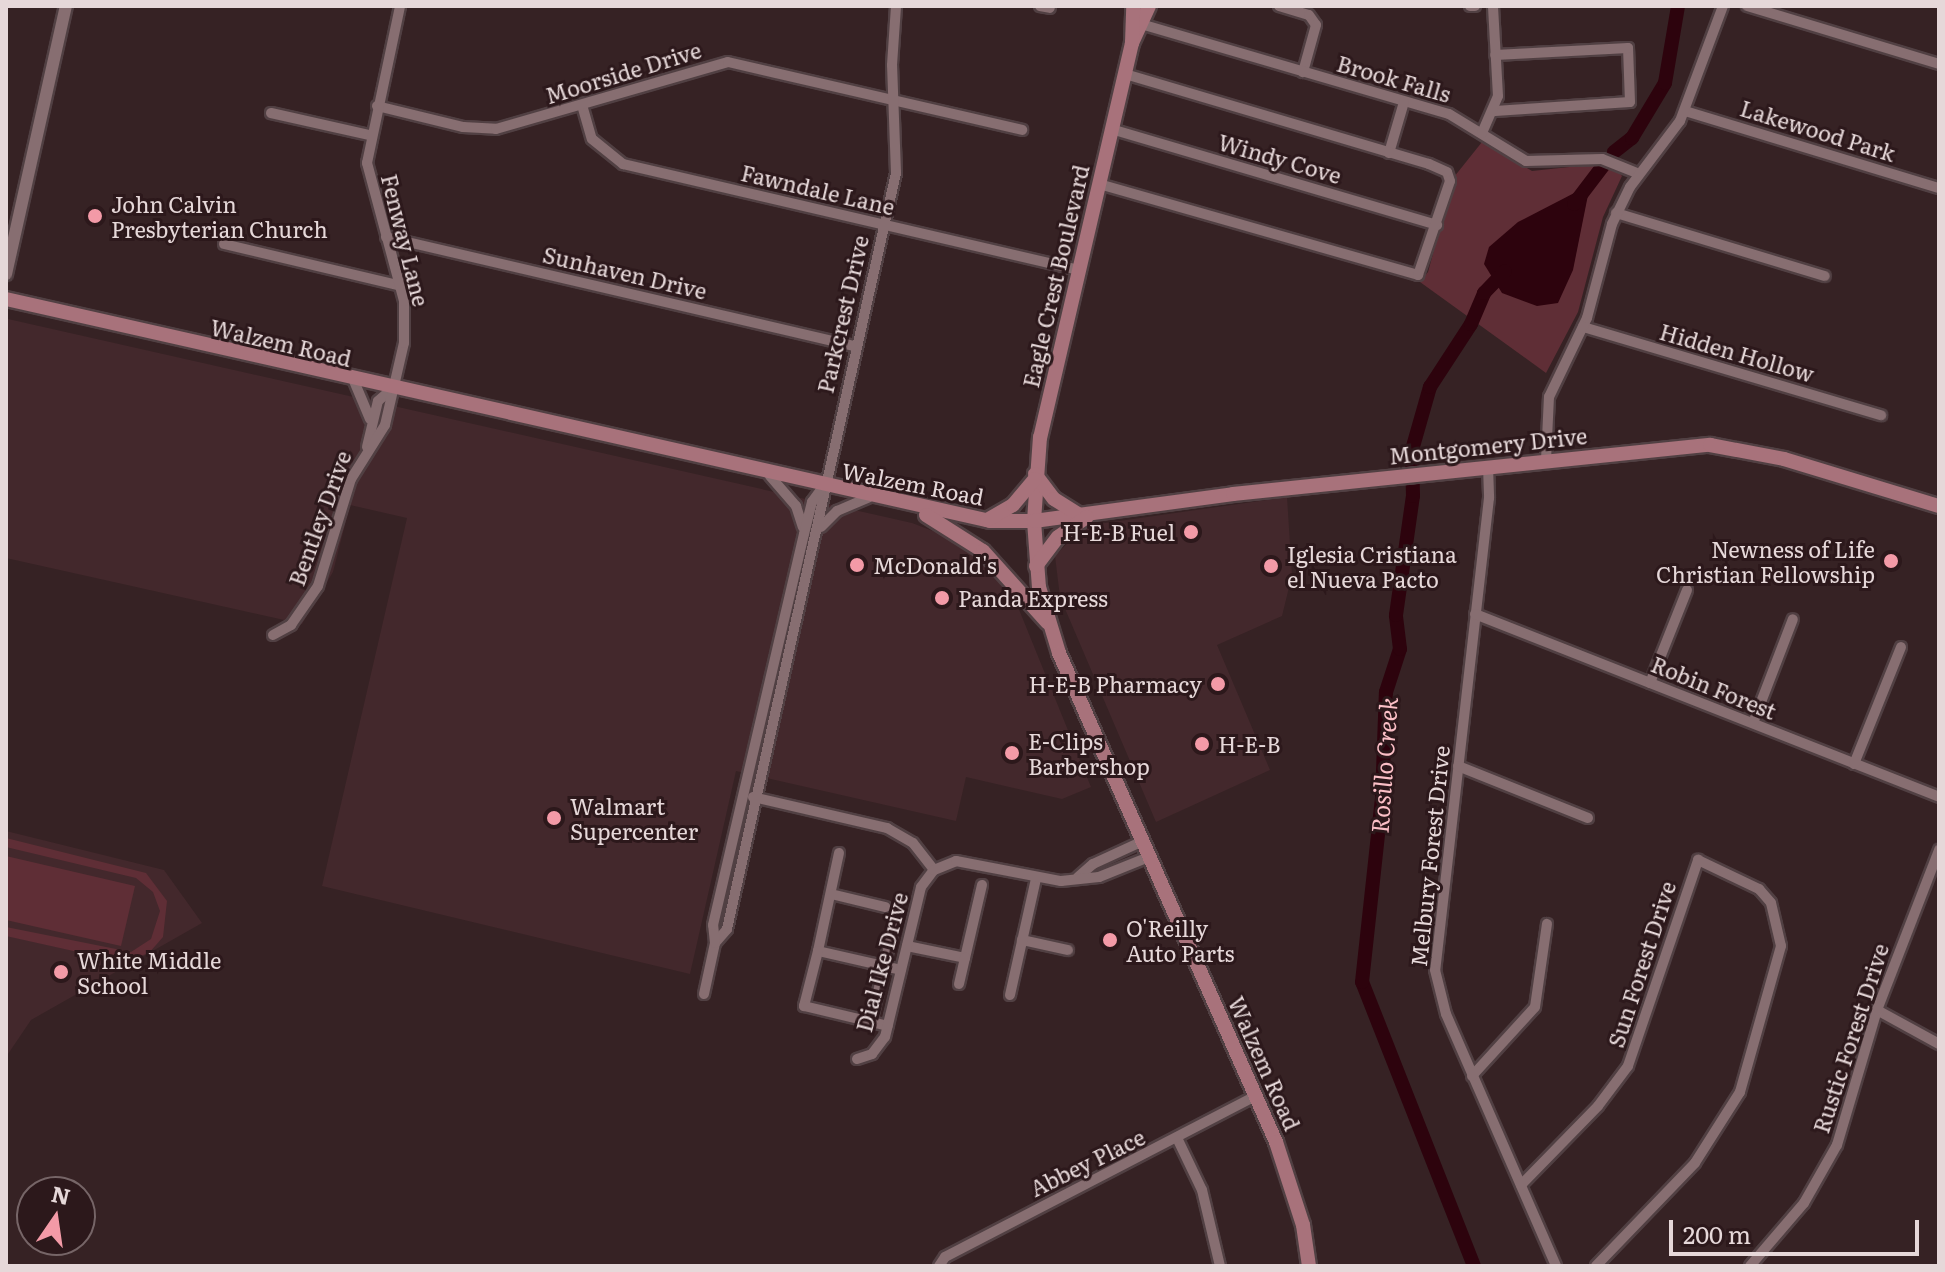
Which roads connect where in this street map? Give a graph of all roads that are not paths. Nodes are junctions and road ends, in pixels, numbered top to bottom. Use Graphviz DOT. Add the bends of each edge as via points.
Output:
graph roads {
  1 [pos="66,6"];
  2 [pos="400,6"];
  3 [pos="896,6"];
  4 [pos="1149,6"];
  5 [pos="1279,6"];
  6 [pos="1493,6"];
  7 [pos="1723,6"];
  8 [pos="1747,6"];
  9 [pos="1131,13"];
  10 [pos="1144,24"];
  11 [pos="1132,43"];
  12 [pos="1495,55"];
  13 [pos="1939,64"];
  14 [pos="1303,72"];
  15 [pos="1125,74"];
  16 [pos="894,100"];
  17 [pos="1404,102"];
  18 [pos="582,105"];
  19 [pos="377,106"];
  20 [pos="1495,111"];
  21 [pos="1685,111"];
  22 [pos="271,113"];
  23 [pos="1111,129"];
  24 [pos="1022,130"];
  25 [pos="1482,133"];
  26 [pos="369,135"];
  27 [pos="1389,153"];
  28 [pos="1639,174"];
  29 [pos="1099,184"];
  30 [pos="1939,188"];
  31 [pos="1616,213"];
  32 [pos="884,225"];
  33 [pos="1437,225"];
  34 [pos="386,237"];
  35 [pos="224,244"];
  36 [pos="1078,270"];
  37 [pos="6,274"];
  38 [pos="1825,276"];
  39 [pos="401,286"];
  40 [pos="6,299"];
  41 [pos="1583,327"];
  42 [pos="855,346"];
  43 [pos="354,381"];
  44 [pos="392,389"];
  45 [pos="1881,415"];
  46 [pos="370,422"];
  47 [pos="367,447"];
  48 [pos="1546,460"];
  49 [pos="1488,466"];
  50 [pos="770,476"];
  51 [pos="1035,477"];
  52 [pos="823,487"];
  53 [pos="868,498"];
  54 [pos="1939,506"];
  55 [pos="915,508"];
  56 [pos="1086,515"];
  57 [pos="985,521"];
  58 [pos="1034,521"];
  59 [pos="819,528"];
  60 [pos="804,534"];
  61 [pos="1036,566"];
  62 [pos="1687,590"];
  63 [pos="1475,614"];
  64 [pos="1793,619"];
  65 [pos="1047,623"];
  66 [pos="273,635"];
  67 [pos="1901,647"];
  68 [pos="1650,683"];
  69 [pos="1753,723"];
  70 [pos="1854,764"];
  71 [pos="1458,766"];
  72 [pos="743,795"];
  73 [pos="1939,797"];
  74 [pos="757,798"];
  75 [pos="1588,818"];
  76 [pos="1143,841"];
  77 [pos="1939,850"];
  78 [pos="839,853"];
  79 [pos="1149,857"];
  80 [pos="934,870"];
  81 [pos="1078,877"];
  82 [pos="1036,879"];
  83 [pos="982,885"];
  84 [pos="831,894"];
  85 [pos="885,907"];
  86 [pos="1547,924"];
  87 [pos="713,925"];
  88 [pos="894,926"];
  89 [pos="727,929"];
  90 [pos="1022,940"];
  91 [pos="715,943"];
  92 [pos="907,946"];
  93 [pos="1068,950"];
  94 [pos="818,951"];
  95 [pos="965,958"];
  96 [pos="884,966"];
  97 [pos="901,970"];
  98 [pos="881,979"];
  99 [pos="959,984"];
  100 [pos="704,994"];
  101 [pos="1010,995"];
  102 [pos="1877,1010"];
  103 [pos="871,1022"];
  104 [pos="888,1026"];
  105 [pos="1939,1044"];
  106 [pos="857,1059"];
  107 [pos="1472,1076"];
  108 [pos="1256,1096"];
  109 [pos="1178,1140"];
  110 [pos="1521,1185"];
  111 [pos="939,1266"];
  112 [pos="1220,1266"];
  113 [pos="1309,1266"];
  114 [pos="1556,1266"];
  115 [pos="1596,1266"];
  116 [pos="1750,1266"];
  1 -- 37 [label="street"];
  2 -- 19 [label="street, Fenway Lane"];
  3 -- 16 [label="street, Parkcrest Drive"];
  4 -- 10 [label="main road, Eagle Crest Boulevard"];
  5 -- 14 [label="street" via="1309,15 1316,25"];
  6 -- 12 [label="street"];
  7 -- 21 [label="street"];
  8 -- 13 [label="street"];
  9 -- 10 [label="street, Brook Falls"];
  9 -- 11 [label="main road, Eagle Crest Boulevard"];
  10 -- 11 [label="main road, Eagle Crest Boulevard"];
  10 -- 14 [label="street, Brook Falls"];
  11 -- 15 [label="main road, Eagle Crest Boulevard"];
  12 -- 20 [label="street"];
  12 -- 20 [label="street" via="1628,48 1630,102"];
  14 -- 17 [label="street, Brook Falls"];
  15 -- 23 [label="main road, Eagle Crest Boulevard"];
  15 -- 27 [label="street"];
  16 -- 18 [label="street, Moorside Drive" via="728,62"];
  16 -- 24 [label="street, Moorside Drive"];
  16 -- 32 [label="street, Parkcrest Drive" via="896,173"];
  17 -- 25 [label="street, Brook Falls" via="1449,114"];
  17 -- 27 [label="street"];
  18 -- 19 [label="street, Moorside Drive" via="485,130"];
  18 -- 32 [label="street, Fawndale Lane" via="592,139 623,164"];
  19 -- 26 [label="street, Fenway Lane"];
  20 -- 25 [label="street"];
  21 -- 28 [label="street"];
  21 -- 30 [label="street, Lakewood Park"];
  22 -- 26 [label="street"];
  23 -- 29 [label="main road, Eagle Crest Boulevard"];
  23 -- 33 [label="street, Windy Cove"];
  25 -- 28 [label="street, Brook Falls" via="1526,161 1602,159"];
  26 -- 34 [label="street, Fenway Lane" via="369,176"];
  27 -- 33 [label="street" via="1429,164 1450,177"];
  28 -- 31 [label="street"];
  29 -- 33 [label="street" via="1411,275 1423,269"];
  29 -- 36 [label="main road, Eagle Crest Boulevard"];
  31 -- 38 [label="street"];
  31 -- 41 [label="street"];
  32 -- 36 [label="street, Fawndale Lane"];
  32 -- 42 [label="street, Parkcrest Drive"];
  34 -- 39 [label="street, Fenway Lane"];
  34 -- 42 [label="street, Sunhaven Drive"];
  35 -- 39 [label="street"];
  36 -- 51 [label="main road, Eagle Crest Boulevard"];
  39 -- 44 [label="street, Fenway Lane" via="404,343"];
  40 -- 43 [label="main road, Walzem Road"];
  41 -- 45 [label="street, Hidden Hollow"];
  41 -- 48 [label="street" via="1549,397"];
  42 -- 52 [label="street, Parkcrest Drive"];
  43 -- 44 [label="main road, Walzem Road"];
  43 -- 46 [label="street, Bentley Drive" via="369,406"];
  44 -- 46 [label="street, Bentley Drive" via="378,401"];
  44 -- 47 [label="street, Bentley Drive" via="381,434"];
  44 -- 50 [label="main road, Walzem Road"];
  46 -- 47 [label="street, Bentley Drive"];
  47 -- 66 [label="street, Bentley Drive" via="344,496 318,586 291,625"];
  48 -- 49 [label="main road, Montgomery Drive"];
  48 -- 54 [label="main road, Montgomery Drive" via="1732,445"];
  49 -- 56 [label="main road, Montgomery Drive"];
  49 -- 63 [label="street, Melbury Forest Drive"];
  50 -- 52 [label="main road, Walzem Road"];
  50 -- 60 [label="street" via="796,506"];
  51 -- 56 [label="main road" via="1054,499"];
  51 -- 57 [label="main road" via="1013,505"];
  51 -- 58 [label="main road, Eagle Crest Boulevard"];
  52 -- 53 [label="main road, Walzem Road"];
  52 -- 59 [label="street, Parkcrest Drive"];
  52 -- 60 [label="street, Parkcrest Drive" via="812,502"];
  53 -- 55 [label="main road, Walzem Road"];
  53 -- 59 [label="street" via="837,511"];
  55 -- 57 [label="main road, Walzem Road"];
  55 -- 65 [label="main road" via="983,551"];
  56 -- 58 [label="main road, Montgomery Drive"];
  56 -- 61 [label="main road" via="1058,537"];
  57 -- 58 [label="main road, Walzem Road"];
  58 -- 61 [label="main road, Walzem Road"];
  59 -- 74 [label="street, Parkcrest Drive"];
  60 -- 72 [label="street, Parkcrest Drive"];
  61 -- 65 [label="main road, Walzem Road"];
  62 -- 68 [label="street"];
  63 -- 68 [label="street, Robin Forest"];
  63 -- 71 [label="street, Melbury Forest Drive"];
  64 -- 69 [label="street"];
  65 -- 76 [label="main road, Walzem Road"];
  67 -- 70 [label="street"];
  68 -- 69 [label="street, Robin Forest"];
  69 -- 70 [label="street, Robin Forest"];
  70 -- 73 [label="street, Robin Forest"];
  71 -- 75 [label="street"];
  71 -- 107 [label="street, Melbury Forest Drive" via="1435,970 1446,1014"];
  72 -- 74 [label="street"];
  72 -- 87 [label="street, Parkcrest Drive"];
  74 -- 80 [label="street" via="887,828 913,843"];
  74 -- 89 [label="street, Parkcrest Drive"];
  76 -- 79 [label="main road, Walzem Road"];
  76 -- 81 [label="street" via="1093,864"];
  77 -- 102 [label="street, Rustic Forest Drive"];
  78 -- 84 [label="street"];
  79 -- 81 [label="street" via="1099,877"];
  79 -- 108 [label="main road, Walzem Road"];
  80 -- 82 [label="street" via="956,861"];
  80 -- 92 [label="street, Dial Ike Drive" via="921,887"];
  81 -- 82 [label="street"];
  82 -- 90 [label="street"];
  83 -- 95 [label="street"];
  84 -- 85 [label="street"];
  84 -- 94 [label="street"];
  86 -- 107 [label="street" via="1535,1007"];
  87 -- 89 [label="street"];
  87 -- 91 [label="street, Parkcrest Drive"];
  88 -- 96 [label="street"];
  89 -- 91 [label="street, Parkcrest Drive"];
  90 -- 93 [label="street"];
  90 -- 101 [label="street"];
  91 -- 100 [label="street, Parkcrest Drive"];
  92 -- 95 [label="street"];
  92 -- 97 [label="street, Dial Ike Drive"];
  94 -- 96 [label="street"];
  94 -- 103 [label="street" via="804,1006"];
  95 -- 99 [label="street"];
  96 -- 97 [label="street"];
  97 -- 104 [label="street, Dial Ike Drive"];
  98 -- 103 [label="street"];
  102 -- 105 [label="street"];
  102 -- 116 [label="street, Rustic Forest Drive" via="1837,1145 1804,1203"];
  103 -- 104 [label="street"];
  104 -- 106 [label="street, Dial Ike Drive" via="880,1046"];
  107 -- 110 [label="street, Melbury Forest Drive"];
  108 -- 109 [label="street, Abbey Place"];
  108 -- 113 [label="main road, Walzem Road" via="1292,1186"];
  109 -- 111 [label="street, Abbey Place" via="959,1250"];
  109 -- 112 [label="street" via="1202,1190"];
  110 -- 114 [label="street, Melbury Forest Drive"];
  110 -- 115 [label="street, Sun Forest Drive" via="1598,1106 1628,1066 1698,860 1759,889 1778,922 1779,957 1740,1092 1695,1163"];
}
